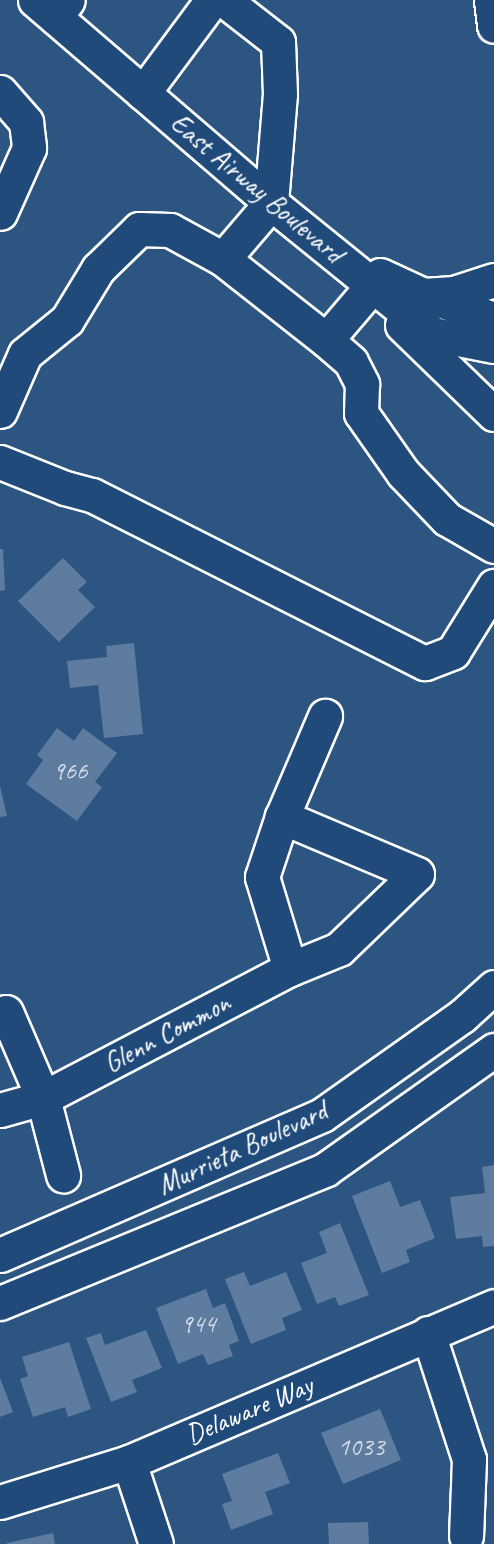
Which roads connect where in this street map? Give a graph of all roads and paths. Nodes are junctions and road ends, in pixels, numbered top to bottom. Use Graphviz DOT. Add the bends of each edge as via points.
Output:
graph roads {
  1 [pos="212,0"];
  2 [pos="224,0"];
  3 [pos="491,0"];
  4 [pos="52,6"];
  5 [pos="494,26"];
  6 [pos="0,92"];
  7 [pos="143,93"];
  8 [pos="271,203"];
  9 [pos="0,213"];
  10 [pos="312,235"];
  11 [pos="223,260"];
  12 [pos="494,280"];
  13 [pos="370,288"];
  14 [pos="423,295"];
  15 [pos="494,318"];
  16 [pos="326,340"];
  17 [pos="494,346"];
  18 [pos="0,411"];
  19 [pos="494,414"];
  20 [pos="0,462"];
  21 [pos="494,546"];
  22 [pos="494,586"];
  23 [pos="325,716"];
  24 [pos="282,817"];
  25 [pos="290,969"];
  26 [pos="494,987"];
  27 [pos="6,1012"];
  28 [pos="494,1050"];
  29 [pos="43,1098"];
  30 [pos="0,1110"];
  31 [pos="63,1175"];
  32 [pos="0,1255"];
  33 [pos="0,1303"];
  34 [pos="494,1306"];
  35 [pos="428,1333"];
  36 [pos="129,1462"];
  37 [pos="0,1502"];
  38 [pos="466,1536"];
  39 [pos="156,1544"];
  1 -- 7 [label="main road"];
  2 -- 8 [label="main road" via="278,42 280,94"];
  3 -- 5 [label="main road"];
  4 -- 7 [label="main road, East Airway Boulevard"];
  6 -- 9 [label="main road" via="26,122 29,148"];
  7 -- 8 [label="main road, East Airway Boulevard"];
  8 -- 10 [label="main road, East Airway Boulevard"];
  8 -- 11 [label="main road"];
  10 -- 13 [label="main road"];
  10 -- 14 [label="main road" via="400,286"];
  11 -- 16 [label="main road"];
  11 -- 18 [label="main road" via="170,230 139,229 98,269 67,320 25,354"];
  12 -- 14 [label="main road" via="454,293"];
  13 -- 16 [label="main road"];
  13 -- 17 [label="main road" via="433,334"];
  13 -- 19 [label="main road"];
  14 -- 15 [label="main road"];
  16 -- 21 [label="main road" via="351,362 362,384 362,413 403,473 447,519"];
  20 -- 22 [label="main road" via="92,495 425,663 453,652"];
  23 -- 24 [label="main road"];
  24 -- 25 [label="main road" via="262,877"];
  24 -- 25 [label="main road, Glenn Common" via="417,874 339,949"];
  25 -- 29 [label="main road, Glenn Common"];
  26 -- 32 [label="main road, Murrieta Boulevard" via="462,1016 322,1115"];
  27 -- 29 [label="main road"];
  28 -- 33 [label="main road, Murrieta Boulevard" via="326,1169"];
  29 -- 30 [label="main road, Glenn Common"];
  29 -- 31 [label="main road"];
  34 -- 35 [label="main road, Delaware Way"];
  35 -- 36 [label="main road, Delaware Way"];
  35 -- 38 [label="main road" via="470,1459"];
  36 -- 37 [label="main road, Delaware Way"];
  36 -- 39 [label="main road"];
}
